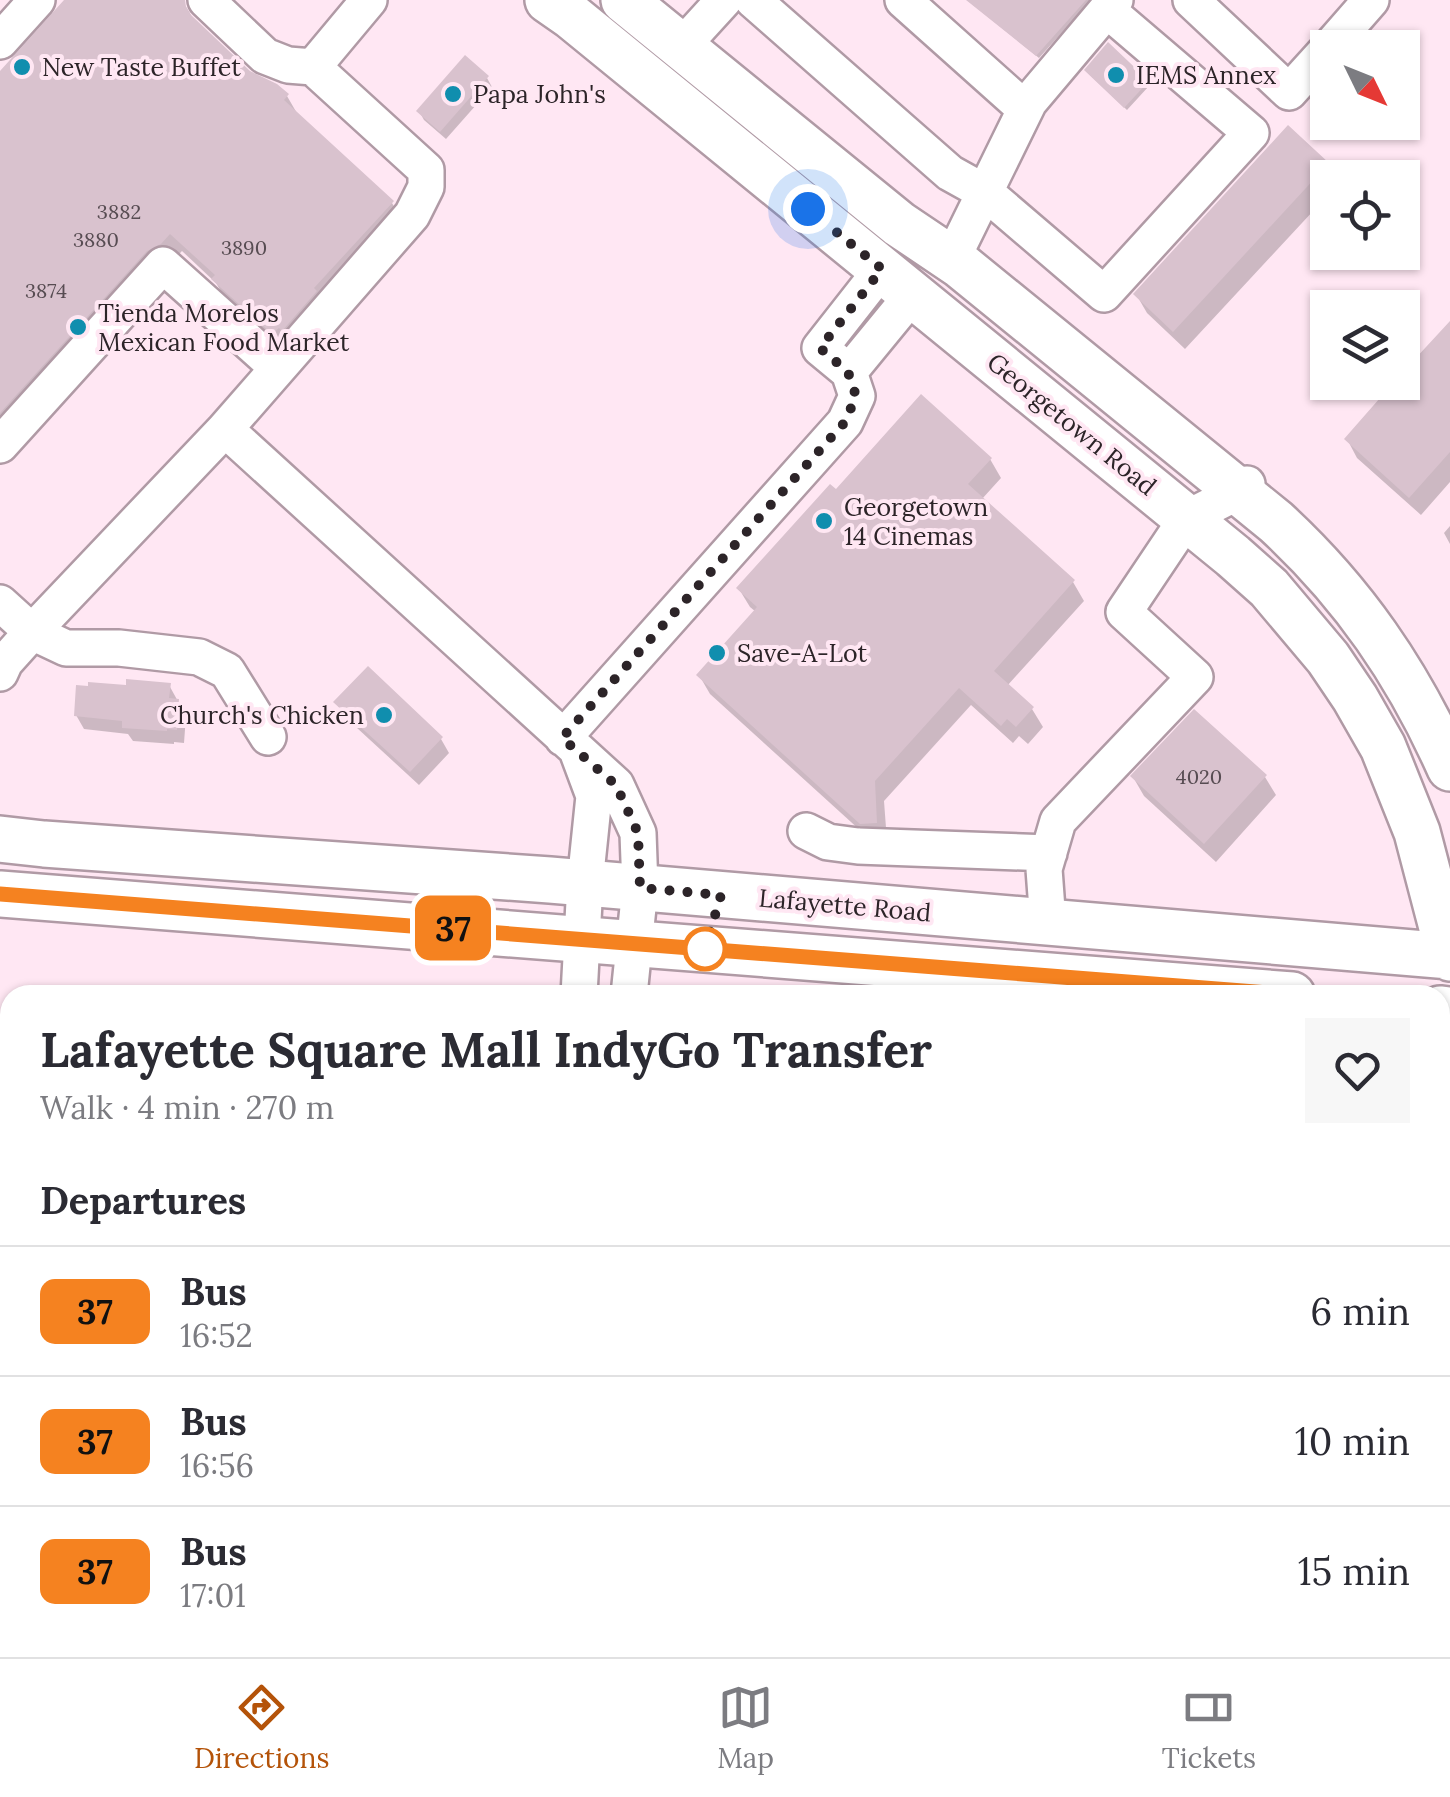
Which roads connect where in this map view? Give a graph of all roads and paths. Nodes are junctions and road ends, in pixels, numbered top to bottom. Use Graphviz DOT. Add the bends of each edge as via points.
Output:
graph roads {
  1 [pos="37,0"];
  2 [pos="206,0"];
  3 [pos="369,0"];
  4 [pos="548,0"];
  5 [pos="624,0"];
  6 [pos="724,0"];
  7 [pos="753,0"];
  8 [pos="903,0"];
  9 [pos="1192,0"];
  10 [pos="1371,0"];
  11 [pos="1111,5"];
  12 [pos="1344,30"];
  13 [pos="0,41"];
  14 [pos="682,46"];
  15 [pos="313,66"];
  16 [pos="1310,68"];
  17 [pos="1026,109"];
  18 [pos="986,193"];
  19 [pos="952,260"];
  20 [pos="898,282"];
  21 [pos="278,368"];
  22 [pos="225,429"];
  23 [pos="0,445"];
  24 [pos="1244,488"];
  25 [pos="1187,518"];
  26 [pos="10,618"];
  27 [pos="0,673"];
  28 [pos="268,737"];
  29 [pos="570,745"];
  30 [pos="1450,768"];
  31 [pos="806,831"];
  32 [pos="0,839"];
  33 [pos="1049,852"];
  34 [pos="586,883"];
  35 [pos="640,888"];
  36 [pos="0,894"];
  37 [pos="1048,922"];
  38 [pos="584,939"];
  39 [pos="634,943"];
  40 [pos="1450,957"];
  41 [pos="580,985"];
  42 [pos="630,985"];
  43 [pos="1165,985"];
  1 -- 13 [label="lane"];
  2 -- 15 [label="lane" via="265,56"];
  3 -- 15 [label="lane"];
  4 -- 20 [label="main road, Georgetown Road"];
  5 -- 14 [label="main road"];
  6 -- 14 [label="lane"];
  7 -- 18 [label="lane" via="950,173"];
  8 -- 17 [label="lane"];
  9 -- 16 [label="lane" via="1289,92"];
  10 -- 12 [label="lane"];
  11 -- 17 [label="lane"];
  11 -- 18 [label="lane" via="1252,133 1104,294"];
  14 -- 19 [label="main road"];
  15 -- 21 [label="lane" via="426,170 426,188 412,215"];
  17 -- 18 [label="lane"];
  18 -- 19 [label="lane"];
  19 -- 24 [label="main road"];
  20 -- 25 [label="main road, Georgetown Road"];
  20 -- 29 [label="lane" via="820,348 848,372 856,396 845,422"];
  21 -- 22 [label="lane"];
  21 -- 23 [label="lane" via="164,265"];
  22 -- 26 [label="lane"];
  22 -- 29 [label="lane"];
  24 -- 25 [label="lane"];
  24 -- 30 [label="main road" via="1346,596 1395,661"];
  25 -- 33 [label="lane" via="1124,612 1195,677 1058,821"];
  25 -- 40 [label="main road, Georgetown Road" via="1269,588 1355,698 1417,832"];
  26 -- 27 [label="lane"];
  26 -- 28 [label="lane" via="66,648 199,657 227,671"];
  29 -- 34 [label="lane" via="594,796"];
  29 -- 35 [label="lane" via="616,785 638,833"];
  31 -- 33 [label="lane" via="858,846"];
  32 -- 34 [label="main road, Lafayette Road"];
  33 -- 37 [label="lane"];
  34 -- 35 [label="main road, Lafayette Road"];
  34 -- 38 [label="lane"];
  35 -- 37 [label="main road, Lafayette Road"];
  35 -- 39 [label="lane"];
  36 -- 38 [label="main road"];
  37 -- 40 [label="main road, Lafayette Road"];
  38 -- 39 [label="main road"];
  38 -- 41 [label="lane"];
  39 -- 42 [label="lane"];
  39 -- 43 [label="main road"];
}
